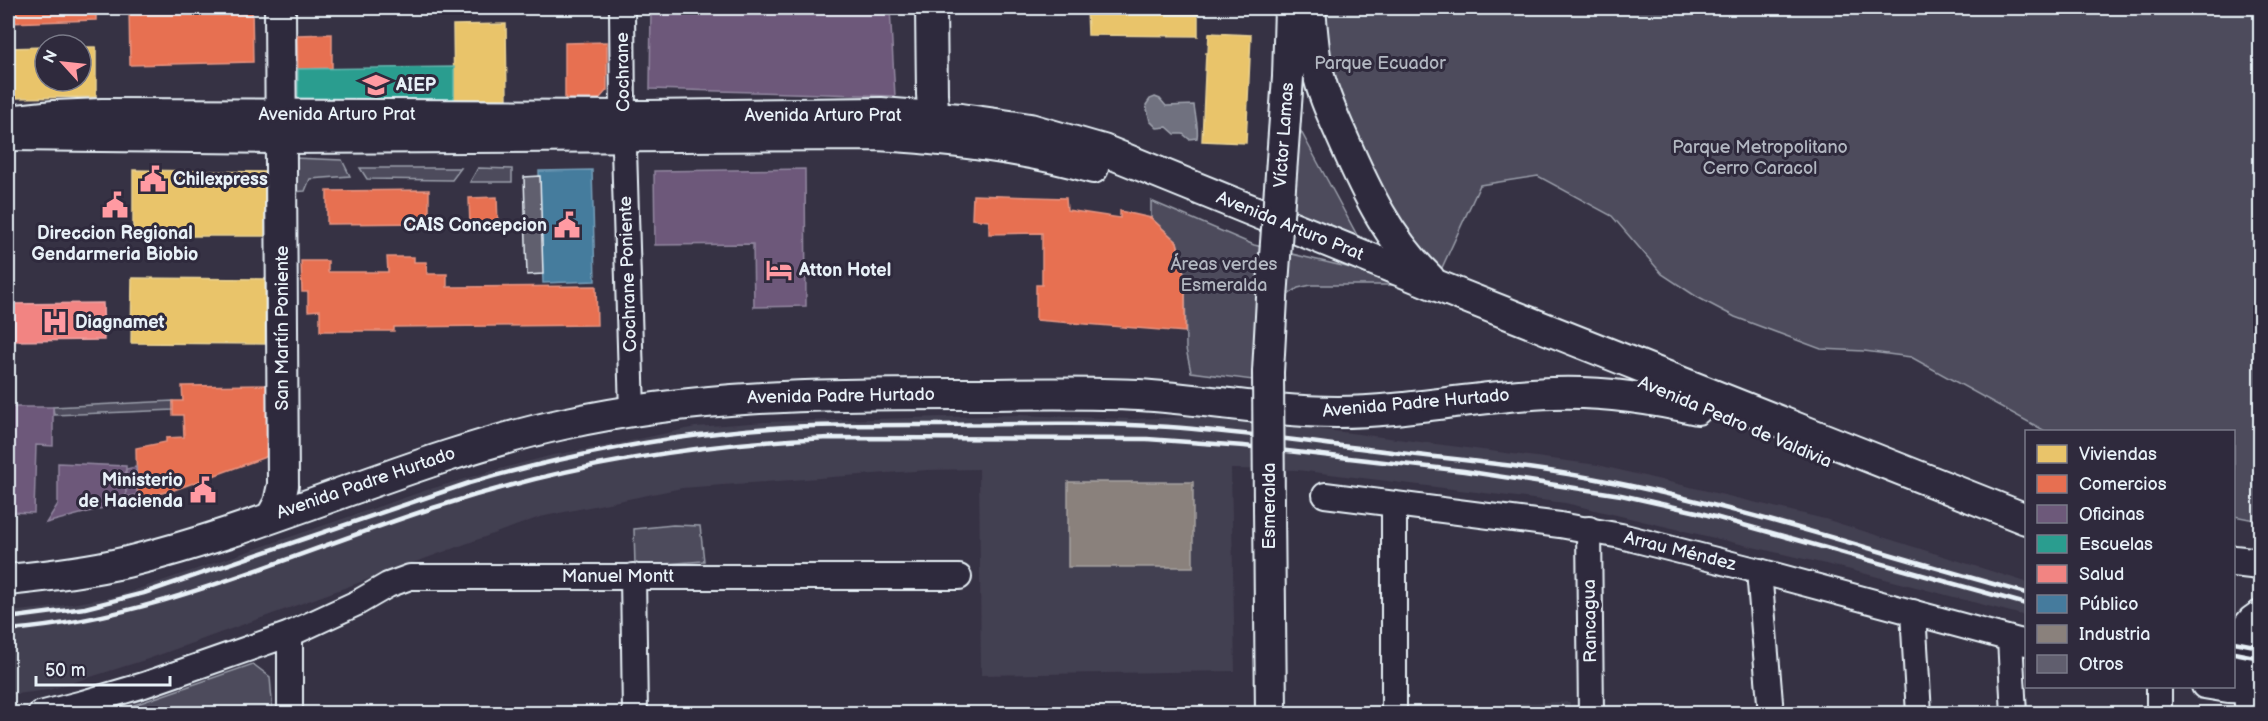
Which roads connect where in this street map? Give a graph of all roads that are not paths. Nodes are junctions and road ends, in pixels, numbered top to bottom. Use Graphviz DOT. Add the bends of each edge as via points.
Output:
graph roads {
  1 [pos="280,8"];
  2 [pos="622,8"];
  3 [pos="931,8"];
  4 [pos="1290,8"];
  5 [pos="1310,8"];
  6 [pos="8,122"];
  7 [pos="281,126"];
  8 [pos="623,126"];
  9 [pos="934,128"];
  10 [pos="8,135"];
  11 [pos="1440,296"];
  12 [pos="1272,298"];
  13 [pos="1596,348"];
  14 [pos="1697,409"];
  15 [pos="632,411"];
  16 [pos="1325,495"];
  17 [pos="1394,504"];
  18 [pos="272,516"];
  19 [pos="2025,519"];
  20 [pos="1588,529"];
  21 [pos="2025,538"];
  22 [pos="2235,561"];
  23 [pos="2260,564"];
  24 [pos="1759,571"];
  25 [pos="633,576"];
  26 [pos="959,577"];
  27 [pos="8,580"];
  28 [pos="2235,580"];
  29 [pos="2260,583"];
  30 [pos="1913,612"];
  31 [pos="2246,623"];
  32 [pos="290,634"];
  33 [pos="2018,641"];
  34 [pos="2159,688"];
  35 [pos="2208,688"];
  36 [pos="2252,698"];
  37 [pos="40,714"];
  38 [pos="290,714"];
  39 [pos="635,714"];
  40 [pos="1271,714"];
  41 [pos="1394,714"];
  42 [pos="1591,714"];
  43 [pos="1771,714"];
  44 [pos="1919,714"];
  45 [pos="2014,714"];
  46 [pos="2159,714"];
  1 -- 7 [label="main road, San Martín Poniente"];
  2 -- 8 [label="street, Cochrane"];
  3 -- 9 [label="main road"];
  4 -- 12 [label="main road, Víctor Lamas, bridge"];
  5 -- 11 [label="main road" via="1320,81 1348,151 1385,225"];
  6 -- 7 [label="main road, Avenida Arturo Prat" via="102,114"];
  7 -- 8 [label="main road, Avenida Arturo Prat"];
  7 -- 10 [label="main road, Avenida Arturo Prat"];
  7 -- 18 [label="main road, San Martín Poniente" via="283,485"];
  8 -- 9 [label="main road, Avenida Arturo Prat" via="881,113"];
  8 -- 15 [label="street, Cochrane Poniente"];
  9 -- 11 [label="main road, Avenida Arturo Prat" via="1030,129 1103,150"];
  11 -- 13 [label="main road, Avenida Arturo Prat"];
  11 -- 14 [label="main road, Avenida Pedro de Valdivia"];
  12 -- 40 [label="main road, Esmeralda, bridge" via="1268,372"];
  13 -- 19 [label="main road, Avenida Pedro de Valdivia"];
  14 -- 15 [label="main road, Avenida Padre Hurtado" via="1656,399 1575,392 1340,412 1136,395 1037,393 773,396"];
  14 -- 21 [label="main road, Avenida Pedro de Valdivia"];
  15 -- 18 [label="main road, Avenida Padre Hurtado" via="466,449"];
  16 -- 17 [label="street, Arrau Méndez"];
  17 -- 20 [label="street, Arrau Méndez"];
  17 -- 41 [label="street"];
  18 -- 27 [label="main road, Avenida Padre Hurtado" via="125,562"];
  20 -- 24 [label="street, Arrau Méndez"];
  20 -- 42 [label="street, Rancagua"];
  22 -- 23 [label="main road"];
  24 -- 30 [label="street, Arrau Méndez"];
  24 -- 43 [label="street"];
  25 -- 26 [label="street, Manuel Montt"];
  25 -- 32 [label="street, Manuel Montt" via="410,577"];
  25 -- 39 [label="street"];
  28 -- 29 [label="main road"];
  30 -- 33 [label="street, Arrau Méndez"];
  30 -- 44 [label="street"];
  31 -- 36 [label="street" via="2242,654"];
  32 -- 37 [label="street, Manuel Montt" via="133,689"];
  32 -- 38 [label="street"];
  33 -- 45 [label="street"];
  34 -- 46 [label="street"];
  35 -- 36 [label="street"];
}
